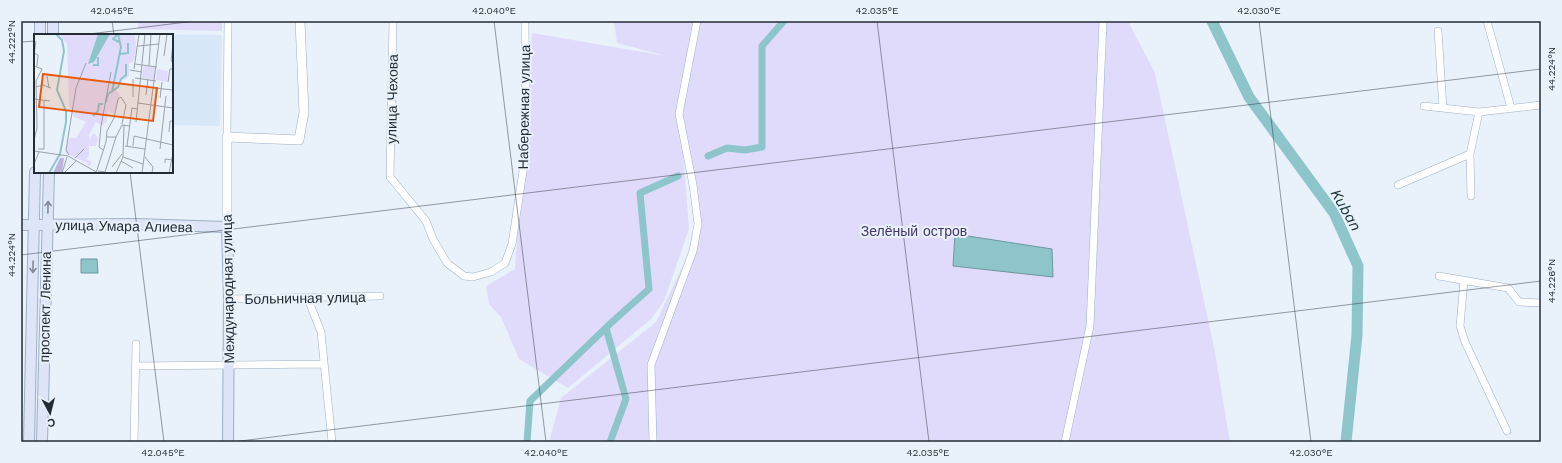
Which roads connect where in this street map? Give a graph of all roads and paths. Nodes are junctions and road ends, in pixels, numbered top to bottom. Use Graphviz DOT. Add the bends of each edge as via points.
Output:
graph roads {
  1 [pos="40,21"];
  2 [pos="53,21"];
  3 [pos="228,21"];
  4 [pos="300,21"];
  5 [pos="393,21"];
  6 [pos="525,21"];
  7 [pos="697,21"];
  8 [pos="1103,21"];
  9 [pos="1487,21"];
  10 [pos="1438,31"];
  11 [pos="40,34"];
  12 [pos="53,34"];
  13 [pos="1541,105"];
  14 [pos="1424,106"];
  15 [pos="1442,108"];
  16 [pos="1511,108"];
  17 [pos="1479,112"];
  18 [pos="227,137"];
  19 [pos="1470,154"];
  20 [pos="35,173"];
  21 [pos="49,173"];
  22 [pos="1398,185"];
  23 [pos="1471,196"];
  24 [pos="21,225"];
  25 [pos="34,225"];
  26 [pos="48,225"];
  27 [pos="227,227"];
  28 [pos="505,263"];
  29 [pos="1439,276"];
  30 [pos="1464,280"];
  31 [pos="380,296"];
  32 [pos="230,299"];
  33 [pos="308,299"];
  34 [pos="1541,303"];
  35 [pos="136,344"];
  36 [pos="229,364"];
  37 [pos="324,364"];
  38 [pos="136,366"];
  39 [pos="1507,431"];
  40 [pos="29,442"];
  41 [pos="42,442"];
  42 [pos="134,442"];
  43 [pos="228,442"];
  44 [pos="332,442"];
  45 [pos="653,442"];
  46 [pos="1065,442"];
  1 -- 11 [label="main road"];
  2 -- 12 [label="main road"];
  3 -- 18 [label="street, Международная улица"];
  4 -- 18 [label="street" via="304,112 299,140"];
  5 -- 28 [label="street, улица Чехова" via="390,177 426,221 447,263 464,276 473,277 491,272"];
  6 -- 28 [label="street, Набережная улица" via="526,151 512,244"];
  7 -- 45 [label="street" via="679,114 698,224 693,251 651,365"];
  8 -- 46 [label="street" via="1090,326"];
  9 -- 16 [label="street"];
  10 -- 15 [label="street"];
  13 -- 16 [label="street"];
  14 -- 15 [label="street"];
  15 -- 17 [label="street"];
  16 -- 17 [label="street"];
  17 -- 19 [label="street"];
  18 -- 27 [label="street, Международная улица"];
  19 -- 22 [label="street"];
  19 -- 23 [label="street"];
  20 -- 25 [label="main road, проспект Ленина"];
  26 -- 21 [label="main road, проспект Ленина, one-way"];
  24 -- 25 [label="main road, улица Умара Алиева"];
  25 -- 26 [label="main road, улица Умара Алиева"];
  25 -- 40 [label="main road, проспект Ленина, one-way"];
  26 -- 27 [label="main road, улица Умара Алиева"];
  26 -- 41 [label="main road, проспект Ленина"];
  27 -- 32 [label="main road, Международная улица"];
  29 -- 30 [label="street"];
  30 -- 34 [label="street" via="1508,288 1519,302"];
  30 -- 39 [label="street" via="1460,326"];
  31 -- 33 [label="street, Больничная улица"];
  32 -- 33 [label="street, Больничная улица"];
  32 -- 36 [label="main road, Международная улица"];
  33 -- 37 [label="street" via="321,332"];
  35 -- 38 [label="street"];
  36 -- 37 [label="street"];
  36 -- 38 [label="street"];
  36 -- 43 [label="main road, Международная улица"];
  37 -- 44 [label="street"];
  38 -- 42 [label="street"];
}
